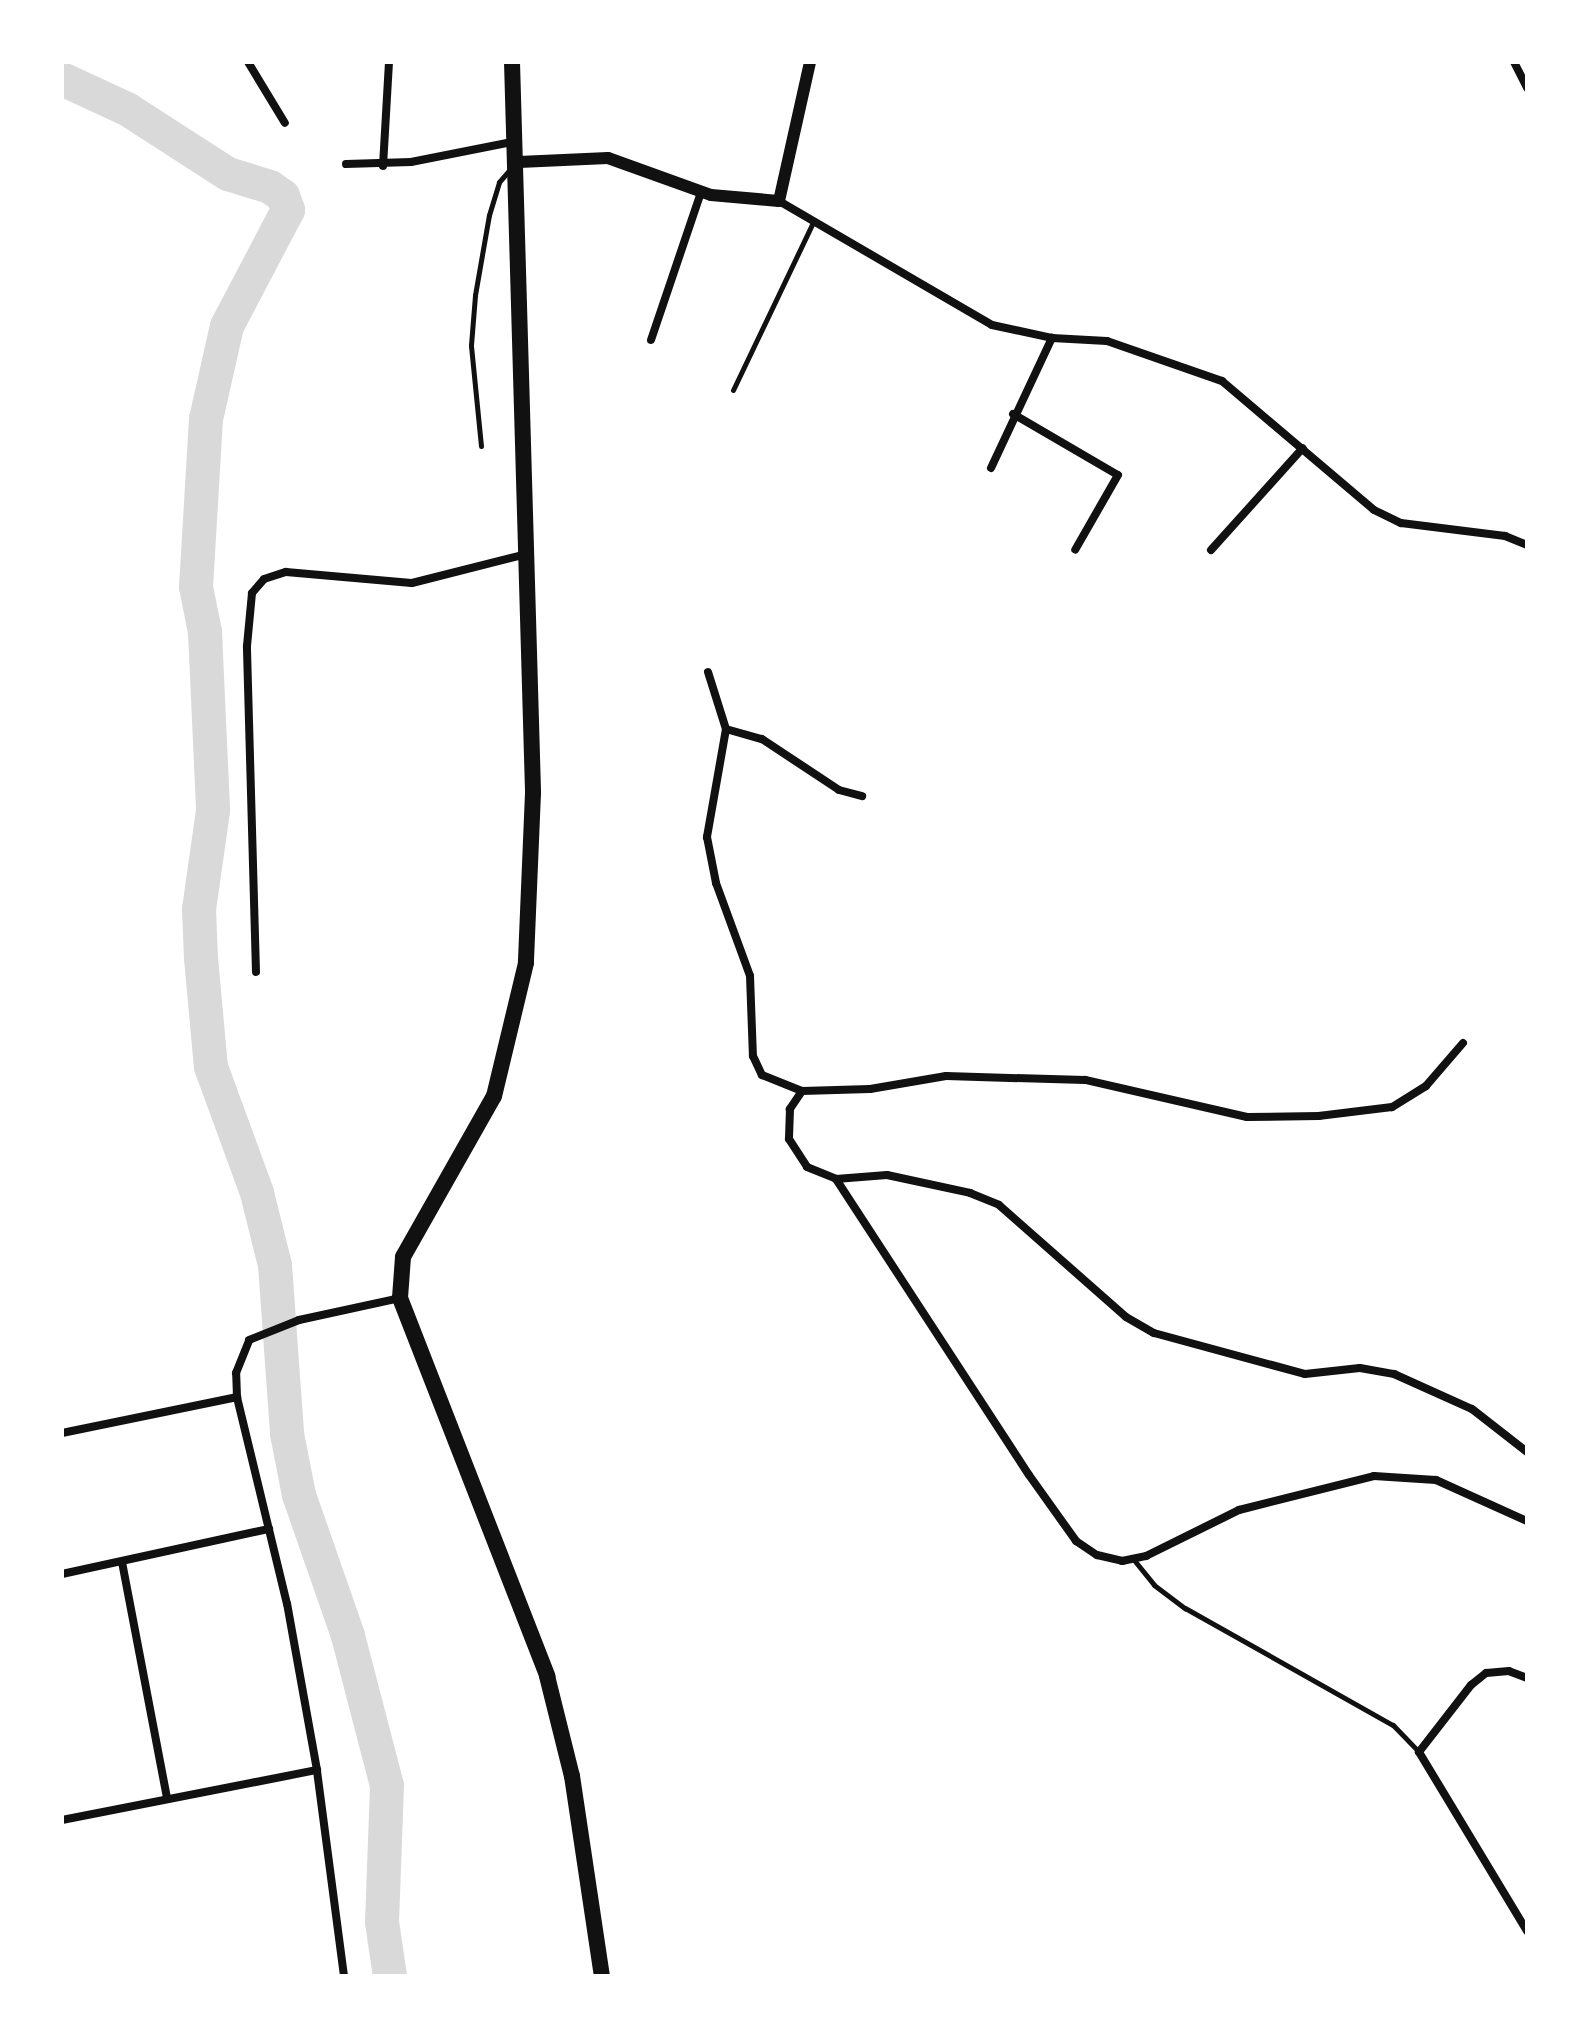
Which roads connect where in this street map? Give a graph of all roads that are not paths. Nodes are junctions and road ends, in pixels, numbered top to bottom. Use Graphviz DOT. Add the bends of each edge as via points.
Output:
graph roads {
  1 [pos="248,62"];
  2 [pos="389,62"];
  3 [pos="512,62"];
  4 [pos="810,62"];
  5 [pos="1514,62"];
  6 [pos="1527,88"];
  7 [pos="285,123"];
  8 [pos="518,141"];
  9 [pos="519,162"];
  10 [pos="346,164"];
  11 [pos="383,166"];
  12 [pos="701,192"];
  13 [pos="779,201"];
  14 [pos="813,222"];
  15 [pos="1052,338"];
  16 [pos="651,340"];
  17 [pos="733,390"];
  18 [pos="1013,414"];
  19 [pos="481,446"];
  20 [pos="1303,448"];
  21 [pos="991,468"];
  22 [pos="1527,545"];
  23 [pos="1075,550"];
  24 [pos="1211,550"];
  25 [pos="528,554"];
  26 [pos="708,672"];
  27 [pos="726,729"];
  28 [pos="862,796"];
  29 [pos="256,972"];
  30 [pos="1463,1043"];
  31 [pos="802,1091"];
  32 [pos="836,1179"];
  33 [pos="400,1298"];
  34 [pos="237,1397"];
  35 [pos="62,1433"];
  36 [pos="1527,1452"];
  37 [pos="1527,1521"];
  38 [pos="269,1529"];
  39 [pos="1134,1560"];
  40 [pos="122,1562"];
  41 [pos="62,1574"];
  42 [pos="1527,1678"];
  43 [pos="1419,1752"];
  44 [pos="317,1770"];
  45 [pos="167,1798"];
  46 [pos="62,1820"];
  47 [pos="1527,1931"];
  48 [pos="344,1976"];
  49 [pos="602,1976"];
  1 -- 7 [label="street"];
  2 -- 11 [label="street"];
  3 -- 8 [label="highway"];
  4 -- 13 [label="street"];
  5 -- 6 [label="street"];
  8 -- 9 [label="highway"];
  8 -- 11 [label="street"];
  9 -- 12 [label="street" via="608,158"];
  9 -- 19 [label="lane" via="507,171 496,193 475,295 471,345"];
  9 -- 25 [label="highway"];
  10 -- 11 [label="street"];
  12 -- 13 [label="street"];
  12 -- 16 [label="street"];
  13 -- 14 [label="street"];
  14 -- 15 [label="street" via="992,325"];
  14 -- 17 [label="lane"];
  15 -- 18 [label="street"];
  15 -- 20 [label="street" via="1107,341 1222,381"];
  18 -- 21 [label="street"];
  18 -- 23 [label="street" via="1118,475"];
  20 -- 22 [label="street" via="1374,510 1401,523 1505,536"];
  20 -- 24 [label="street"];
  25 -- 29 [label="street" via="412,583 286,572 264,579 252,593 247,646"];
  25 -- 33 [label="highway" via="533,793 520,1003 494,1096 403,1257"];
  26 -- 27 [label="street"];
  27 -- 28 [label="street" via="762,739 839,790"];
  27 -- 31 [label="street" via="708,822 709,853 748,968 756,1067 762,1075"];
  30 -- 31 [label="street" via="1411,1098 1392,1107 1319,1116 1247,1117 1085,1080 1025,1077 946,1076 870,1089"];
  31 -- 32 [label="street" via="790,1109 789,1139 807,1167"];
  32 -- 36 [label="street" via="887,1175 970,1193 999,1205 1126,1317 1154,1333 1305,1374 1360,1368 1394,1374 1472,1409"];
  32 -- 39 [label="street" via="1076,1541 1097,1555"];
  33 -- 34 [label="street" via="299,1320 249,1340 236,1373"];
  33 -- 49 [label="highway" via="547,1676 572,1776"];
  34 -- 35 [label="street"];
  34 -- 38 [label="street"];
  37 -- 39 [label="street" via="1436,1480 1374,1476 1239,1510"];
  38 -- 40 [label="street"];
  38 -- 44 [label="street"];
  39 -- 43 [label="lane" via="1154,1585 1185,1608 1393,1725"];
  40 -- 41 [label="street"];
  40 -- 45 [label="street"];
  42 -- 43 [label="street" via="1509,1671 1486,1673"];
  43 -- 47 [label="street"];
  44 -- 45 [label="street"];
  44 -- 48 [label="street"];
  45 -- 46 [label="street"];
}
